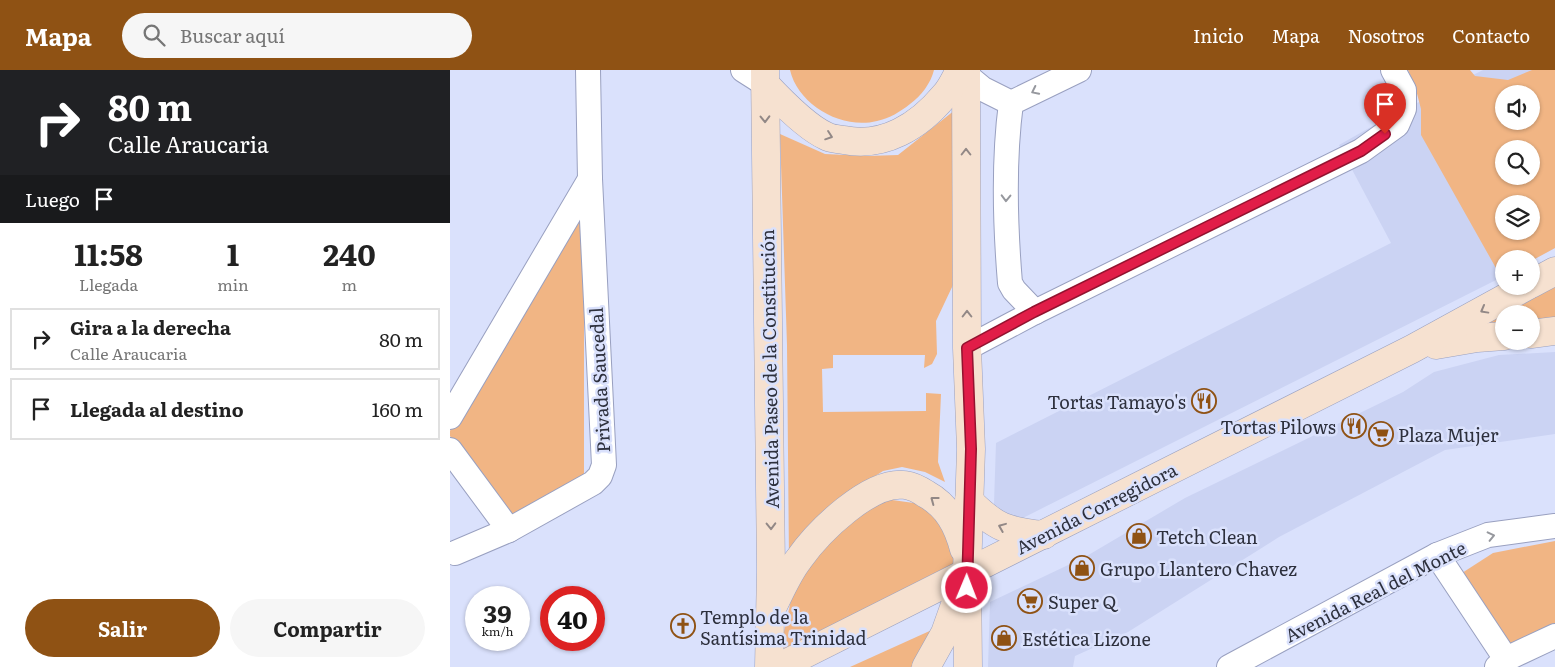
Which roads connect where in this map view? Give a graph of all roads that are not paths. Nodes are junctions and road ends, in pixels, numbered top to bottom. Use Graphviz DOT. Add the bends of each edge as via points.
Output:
graph roads {
  1 [pos="588,70"];
  2 [pos="1079,70"];
  3 [pos="1393,70"];
  4 [pos="964,72"];
  5 [pos="758,75"];
  6 [pos="1011,103"];
  7 [pos="590,179"];
  8 [pos="1555,271"];
  9 [pos="1540,279"];
  10 [pos="1511,295"];
  11 [pos="1034,312"];
  12 [pos="1495,337"];
  13 [pos="967,348"];
  14 [pos="1412,349"];
  15 [pos="450,417"];
  16 [pos="450,450"];
  17 [pos="969,502"];
  18 [pos="1555,526"];
  19 [pos="509,530"];
  20 [pos="1044,535"];
  21 [pos="455,553"];
  22 [pos="1437,555"];
  23 [pos="967,573"];
  24 [pos="771,612"];
  25 [pos="1555,636"];
  26 [pos="1501,663"];
  27 [pos="769,667"];
  28 [pos="779,667"];
  29 [pos="926,667"];
  30 [pos="968,667"];
  31 [pos="1229,667"];
  1 -- 7 [label="street, Privada Saucedal"];
  2 -- 6 [label="street, one-way"];
  3 -- 11 [label="street" via="1404,90 1404,109 1397,125 1361,151"];
  5 -- 4 [label="main road, one-way" via="803,121 826,136 859,143 892,137 920,122"];
  4 -- 6 [label="street" via="983,89"];
  13 -- 4 [label="main road, one-way"];
  5 -- 24 [label="main road, Avenida Paseo de la Constitución, one-way"];
  6 -- 11 [label="street, one-way" via="1007,132 1005,223 1010,283"];
  7 -- 15 [label="street"];
  7 -- 19 [label="street, Privada Saucedal" via="604,465 593,483"];
  8 -- 9 [label="main road, Avenida Corregidora"];
  10 -- 14 [label="main road, Avenida Corregidora, one-way"];
  11 -- 13 [label="street"];
  12 -- 14 [label="main road, Avenida Corregidora"];
  13 -- 17 [label="main road" via="971,449"];
  14 -- 20 [label="main road, Avenida Corregidora"];
  16 -- 19 [label="street"];
  20 -- 17 [label="main road, one-way" via="1000,527"];
  17 -- 23 [label="main road"];
  22 -- 18 [label="street, Avenida Real del Monte, one-way" via="1488,535"];
  19 -- 21 [label="street, Privada Saucedal"];
  20 -- 23 [label="main road, Avenida Corregidora"];
  22 -- 26 [label="street"];
  22 -- 31 [label="street, Avenida Real del Monte"];
  23 -- 24 [label="main road, one-way" via="964,548 955,523 943,507 936,499 915,488 892,486 862,499 827,526 798,560"];
  23 -- 28 [label="main road, Avenida Corregidora"];
  23 -- 29 [label="main road" via="945,633"];
  23 -- 30 [label="main road"];
  24 -- 27 [label="main road, Avenida Paseo de la Constitución"];
  25 -- 26 [label="street"];
}
